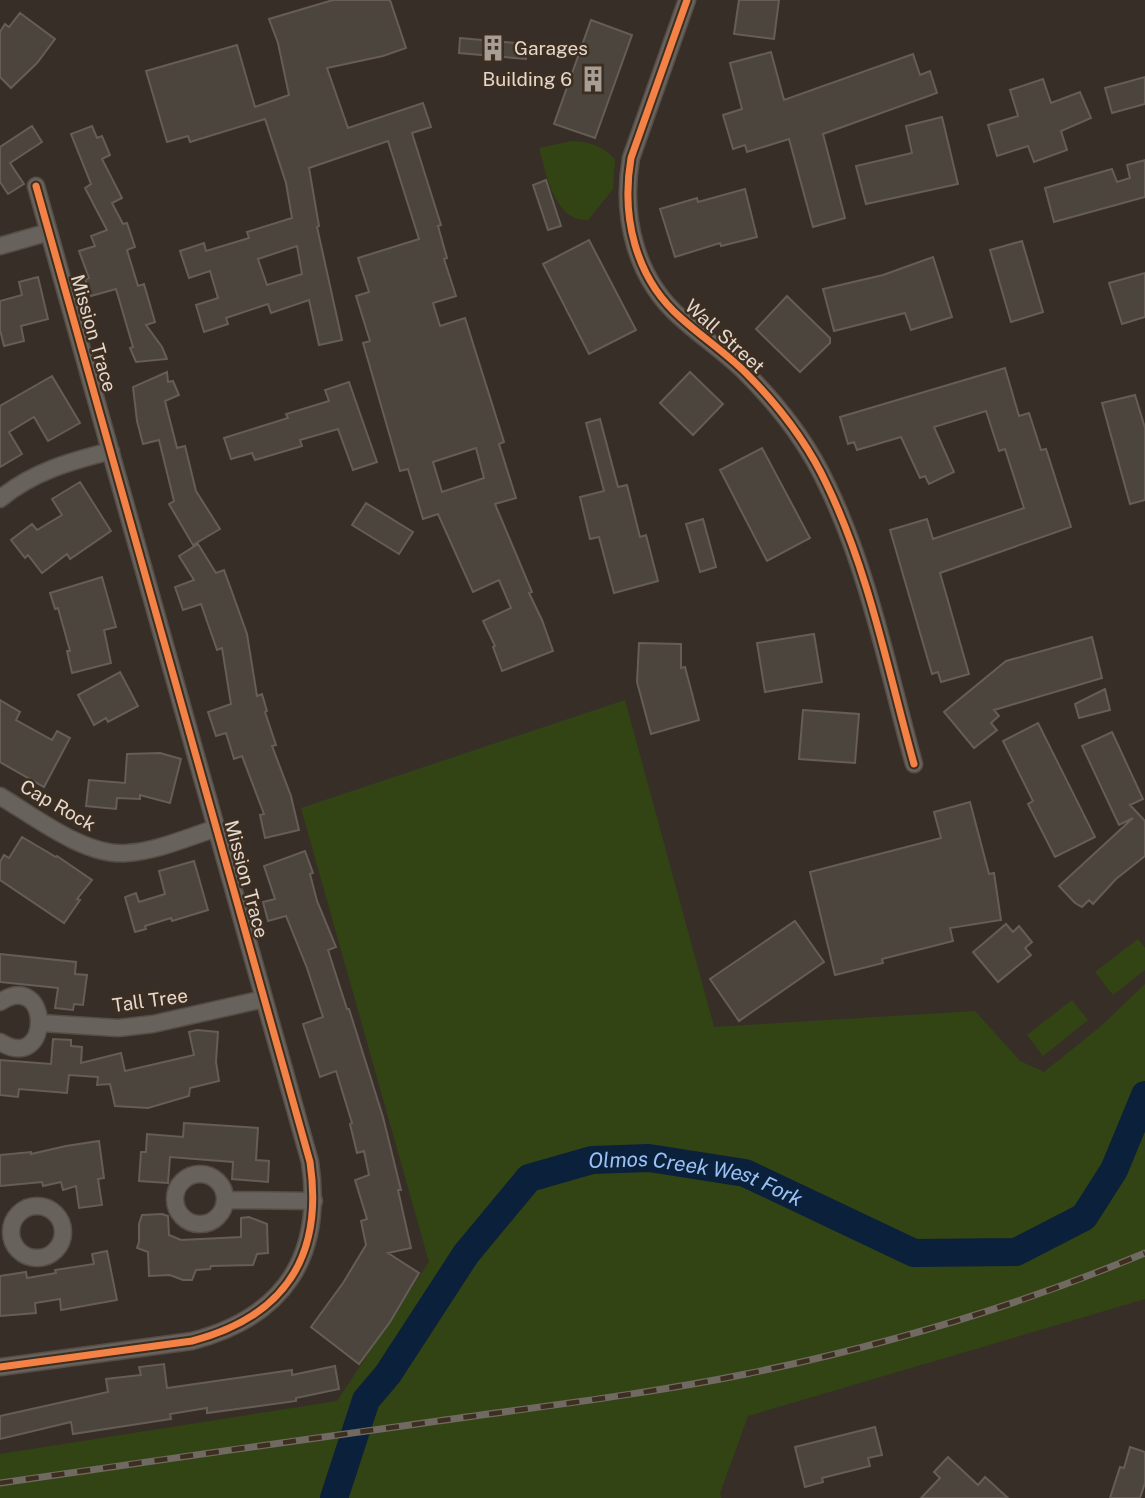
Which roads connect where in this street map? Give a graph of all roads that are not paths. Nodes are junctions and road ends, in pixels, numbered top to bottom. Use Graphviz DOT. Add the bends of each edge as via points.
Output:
graph roads {
  1 [pos="687,0"];
  2 [pos="36,186"];
  3 [pos="49,232"];
  4 [pos="0,246"];
  5 [pos="111,452"];
  6 [pos="0,499"];
  7 [pos="914,764"];
  8 [pos="0,796"];
  9 [pos="217,828"];
  10 [pos="264,999"];
  11 [pos="0,1002"];
  12 [pos="41,1023"];
  13 [pos="0,1042"];
  14 [pos="226,1200"];
  15 [pos="314,1201"];
  16 [pos="0,1367"];
  1 -- 7 [label="street, Wall Street" via="631,158 628,210 634,245 668,306 746,373 777,407 827,483 854,548"];
  2 -- 3 [label="street, Mission Trace"];
  3 -- 4 [label="street"];
  3 -- 5 [label="street, Mission Trace"];
  5 -- 6 [label="street" via="49,470"];
  5 -- 9 [label="street, Mission Trace"];
  8 -- 9 [label="street, Cap Rock" via="86,847 106,853 152,849"];
  9 -- 10 [label="street, Mission Trace"];
  10 -- 12 [label="street, Tall Tree" via="118,1028"];
  10 -- 15 [label="street, Mission Trace" via="310,1162"];
  11 -- 12 [label="street" via="17,996 29,1000"];
  12 -- 13 [label="street" via="37,1036 27,1045"];
  14 -- 15 [label="street"];
  15 -- 16 [label="street, Mission Trace" via="306,1249 299,1263 283,1289 248,1320 192,1341"];
}
